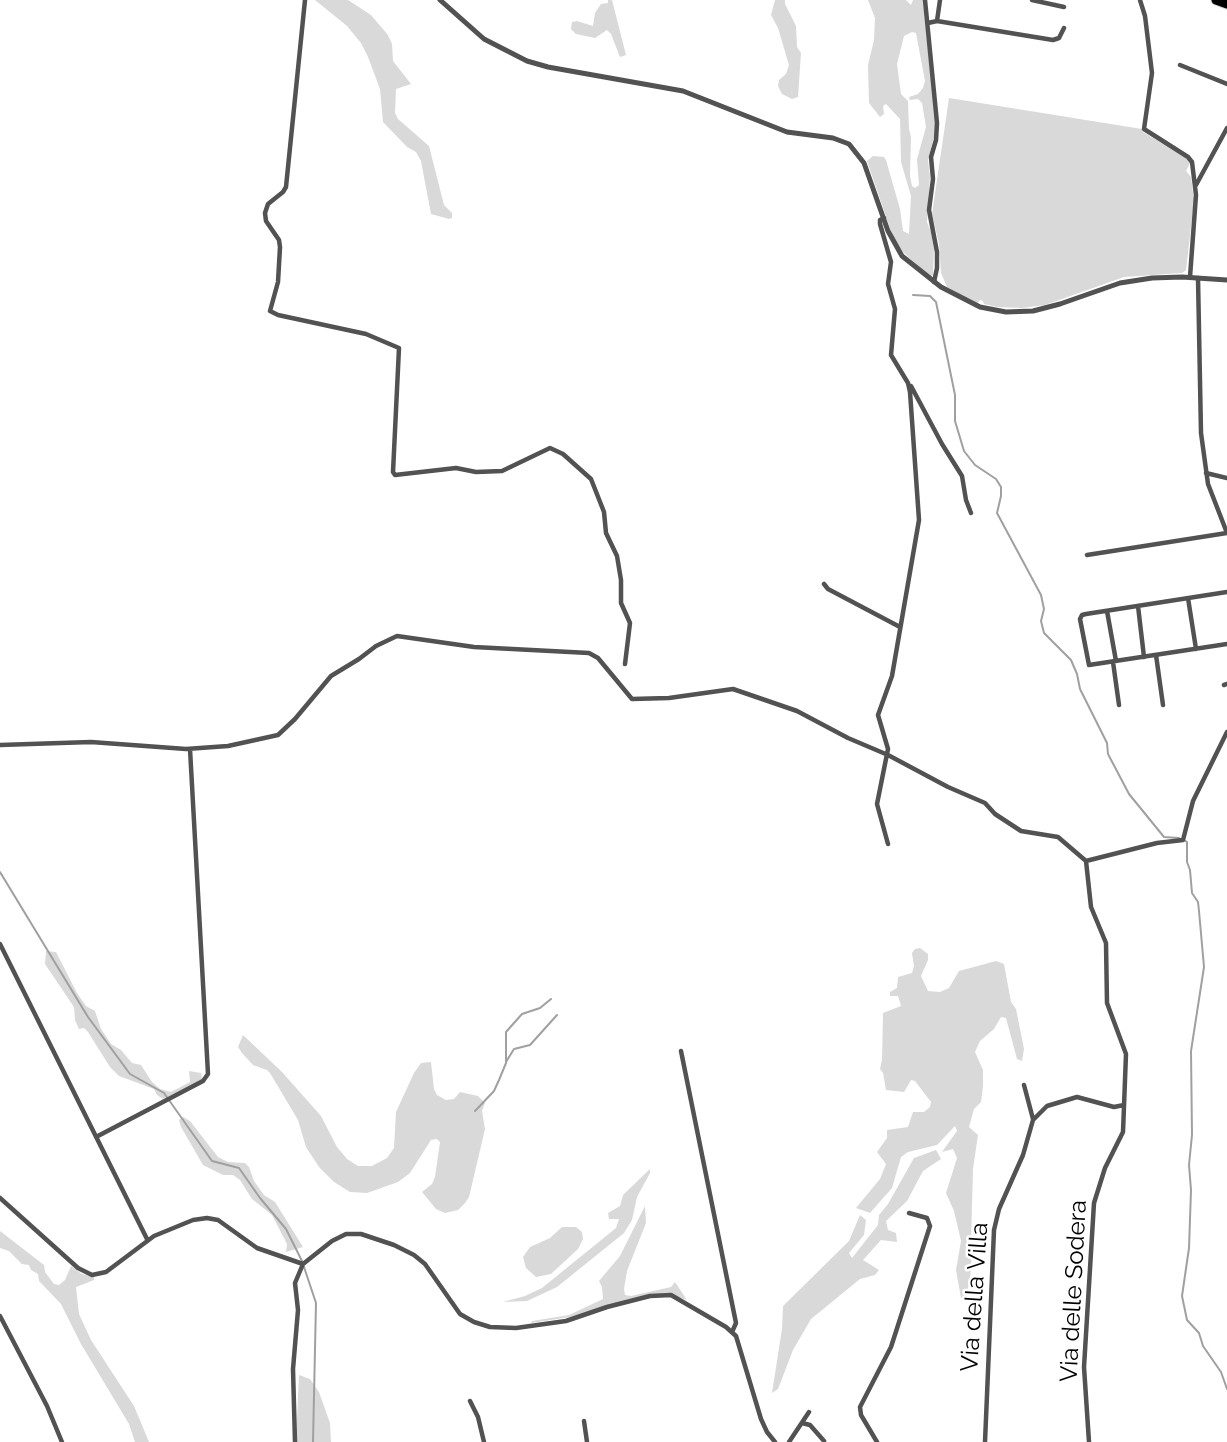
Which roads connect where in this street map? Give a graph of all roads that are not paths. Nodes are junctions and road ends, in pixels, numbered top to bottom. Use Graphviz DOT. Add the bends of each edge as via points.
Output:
graph roads {
  1 [pos="304,0"];
  2 [pos="440,0"];
  3 [pos="925,0"];
  4 [pos="940,0"];
  5 [pos="1032,0"];
  6 [pos="1140,0"];
  7 [pos="1216,0"];
  8 [pos="1227,4"];
  9 [pos="1064,7"];
  10 [pos="937,21"];
  11 [pos="928,23"];
  12 [pos="1064,28"];
  13 [pos="1180,65"];
  14 [pos="1227,84"];
  15 [pos="1227,128"];
  16 [pos="1196,186"];
  17 [pos="884,218"];
  18 [pos="1190,277"];
  19 [pos="1198,278"];
  20 [pos="1227,280"];
  21 [pos="934,282"];
  22 [pos="908,383"];
  23 [pos="1206,473"];
  24 [pos="1227,478"];
  25 [pos="971,513"];
  26 [pos="1227,533"];
  27 [pos="1087,555"];
  28 [pos="824,584"];
  29 [pos="1227,592"];
  30 [pos="1188,598"];
  31 [pos="1138,607"];
  32 [pos="1107,611"];
  33 [pos="900,627"];
  34 [pos="1227,644"];
  35 [pos="1196,649"];
  36 [pos="1156,655"];
  37 [pos="1144,657"];
  38 [pos="1114,661"];
  39 [pos="625,664"];
  40 [pos="1119,705"];
  41 [pos="1163,705"];
  42 [pos="1227,732"];
  43 [pos="0,745"];
  44 [pos="190,749"];
  45 [pos="888,755"];
  46 [pos="888,844"];
  47 [pos="1086,861"];
  48 [pos="0,944"];
  49 [pos="681,1051"];
  50 [pos="1024,1085"];
  51 [pos="1125,1105"];
  52 [pos="1033,1120"];
  53 [pos="96,1137"];
  54 [pos="0,1198"];
  55 [pos="909,1213"];
  56 [pos="147,1239"];
  57 [pos="303,1264"];
  58 [pos="0,1316"];
  59 [pos="732,1332"];
  60 [pos="470,1401"];
  61 [pos="809,1412"];
  62 [pos="584,1422"];
  63 [pos="802,1423"];
  64 [pos="824,1441"];
  65 [pos="62,1442"];
  66 [pos="295,1442"];
  67 [pos="484,1442"];
  68 [pos="587,1442"];
  69 [pos="775,1442"];
  70 [pos="789,1442"];
  71 [pos="877,1442"];
  72 [pos="985,1442"];
  73 [pos="1089,1442"];
  1 -- 39 [label="street" via="286,187 268,204 265,216 280,247 270,311 366,334 399,348 395,475 456,468 495,472 551,448 589,477 604,509 607,533 617,556 620,600 630,621"];
  2 -- 17 [label="street" via="484,39 527,61 684,91 787,132 845,142 864,163"];
  3 -- 11 [label="street"];
  4 -- 10 [label="street"];
  5 -- 9 [label="street"];
  6 -- 16 [label="street" via="1152,73 1144,129 1189,158"];
  7 -- 8 [label="highway"];
  10 -- 11 [label="street"];
  10 -- 12 [label="street" via="1053,40"];
  11 -- 21 [label="street" via="937,123 929,210 937,252"];
  13 -- 14 [label="street"];
  15 -- 16 [label="street"];
  16 -- 18 [label="street"];
  17 -- 21 [label="street" via="902,256"];
  17 -- 22 [label="street" via="880,224 891,262 888,284 895,309 891,355"];
  18 -- 19 [label="street"];
  18 -- 21 [label="street" via="1127,282 1049,307 1013,312 975,305"];
  19 -- 20 [label="street"];
  19 -- 23 [label="street" via="1200,418"];
  22 -- 25 [label="street" via="962,476"];
  22 -- 33 [label="street" via="919,520"];
  23 -- 24 [label="street"];
  23 -- 26 [label="street"];
  26 -- 27 [label="street"];
  28 -- 33 [label="street"];
  29 -- 30 [label="street"];
  30 -- 31 [label="street"];
  30 -- 35 [label="street"];
  31 -- 32 [label="street"];
  31 -- 37 [label="street"];
  32 -- 38 [label="street"];
  32 -- 38 [label="street" via="1085,614 1080,620 1087,664"];
  33 -- 45 [label="street" via="890,684 878,715"];
  34 -- 35 [label="street"];
  35 -- 36 [label="street"];
  36 -- 37 [label="street"];
  36 -- 41 [label="street"];
  37 -- 38 [label="street"];
  38 -- 40 [label="street"];
  42 -- 47 [label="street" via="1193,801 1183,838"];
  43 -- 44 [label="street" via="84,742"];
  44 -- 45 [label="street" via="278,735 331,676 388,639 401,636 474,648 591,654 631,699 735,689 797,711"];
  44 -- 53 [label="street" via="208,1074 203,1081"];
  45 -- 46 [label="street" via="877,804"];
  45 -- 47 [label="street" via="985,803 1021,831 1061,839"];
  47 -- 51 [label="street, Via delle Sodera" via="1091,907 1107,946 1107,1003 1125,1049"];
  48 -- 53 [label="street"];
  49 -- 59 [label="street" via="736,1323"];
  50 -- 52 [label="street"];
  51 -- 52 [label="street" via="1116,1108 1077,1097 1047,1106"];
  51 -- 73 [label="street, Via delle Sodera" via="1123,1134 1094,1203 1084,1367"];
  52 -- 72 [label="street, Via della Villa" via="994,1230"];
  53 -- 56 [label="street"];
  54 -- 56 [label="street" via="87,1274 106,1272"];
  55 -- 71 [label="street" via="927,1218 930,1226 892,1344 860,1407"];
  56 -- 57 [label="street" via="192,1220 211,1218 257,1248"];
  57 -- 59 [label="street" via="341,1236 354,1233 416,1256 456,1310 484,1326 516,1328 569,1320 663,1294 677,1297"];
  57 -- 66 [label="street" via="295,1283"];
  58 -- 65 [label="street"];
  59 -- 69 [label="street" via="766,1432"];
  60 -- 67 [label="street"];
  61 -- 63 [label="street"];
  62 -- 68 [label="street"];
  63 -- 64 [label="street"];
  63 -- 70 [label="street"];
}
